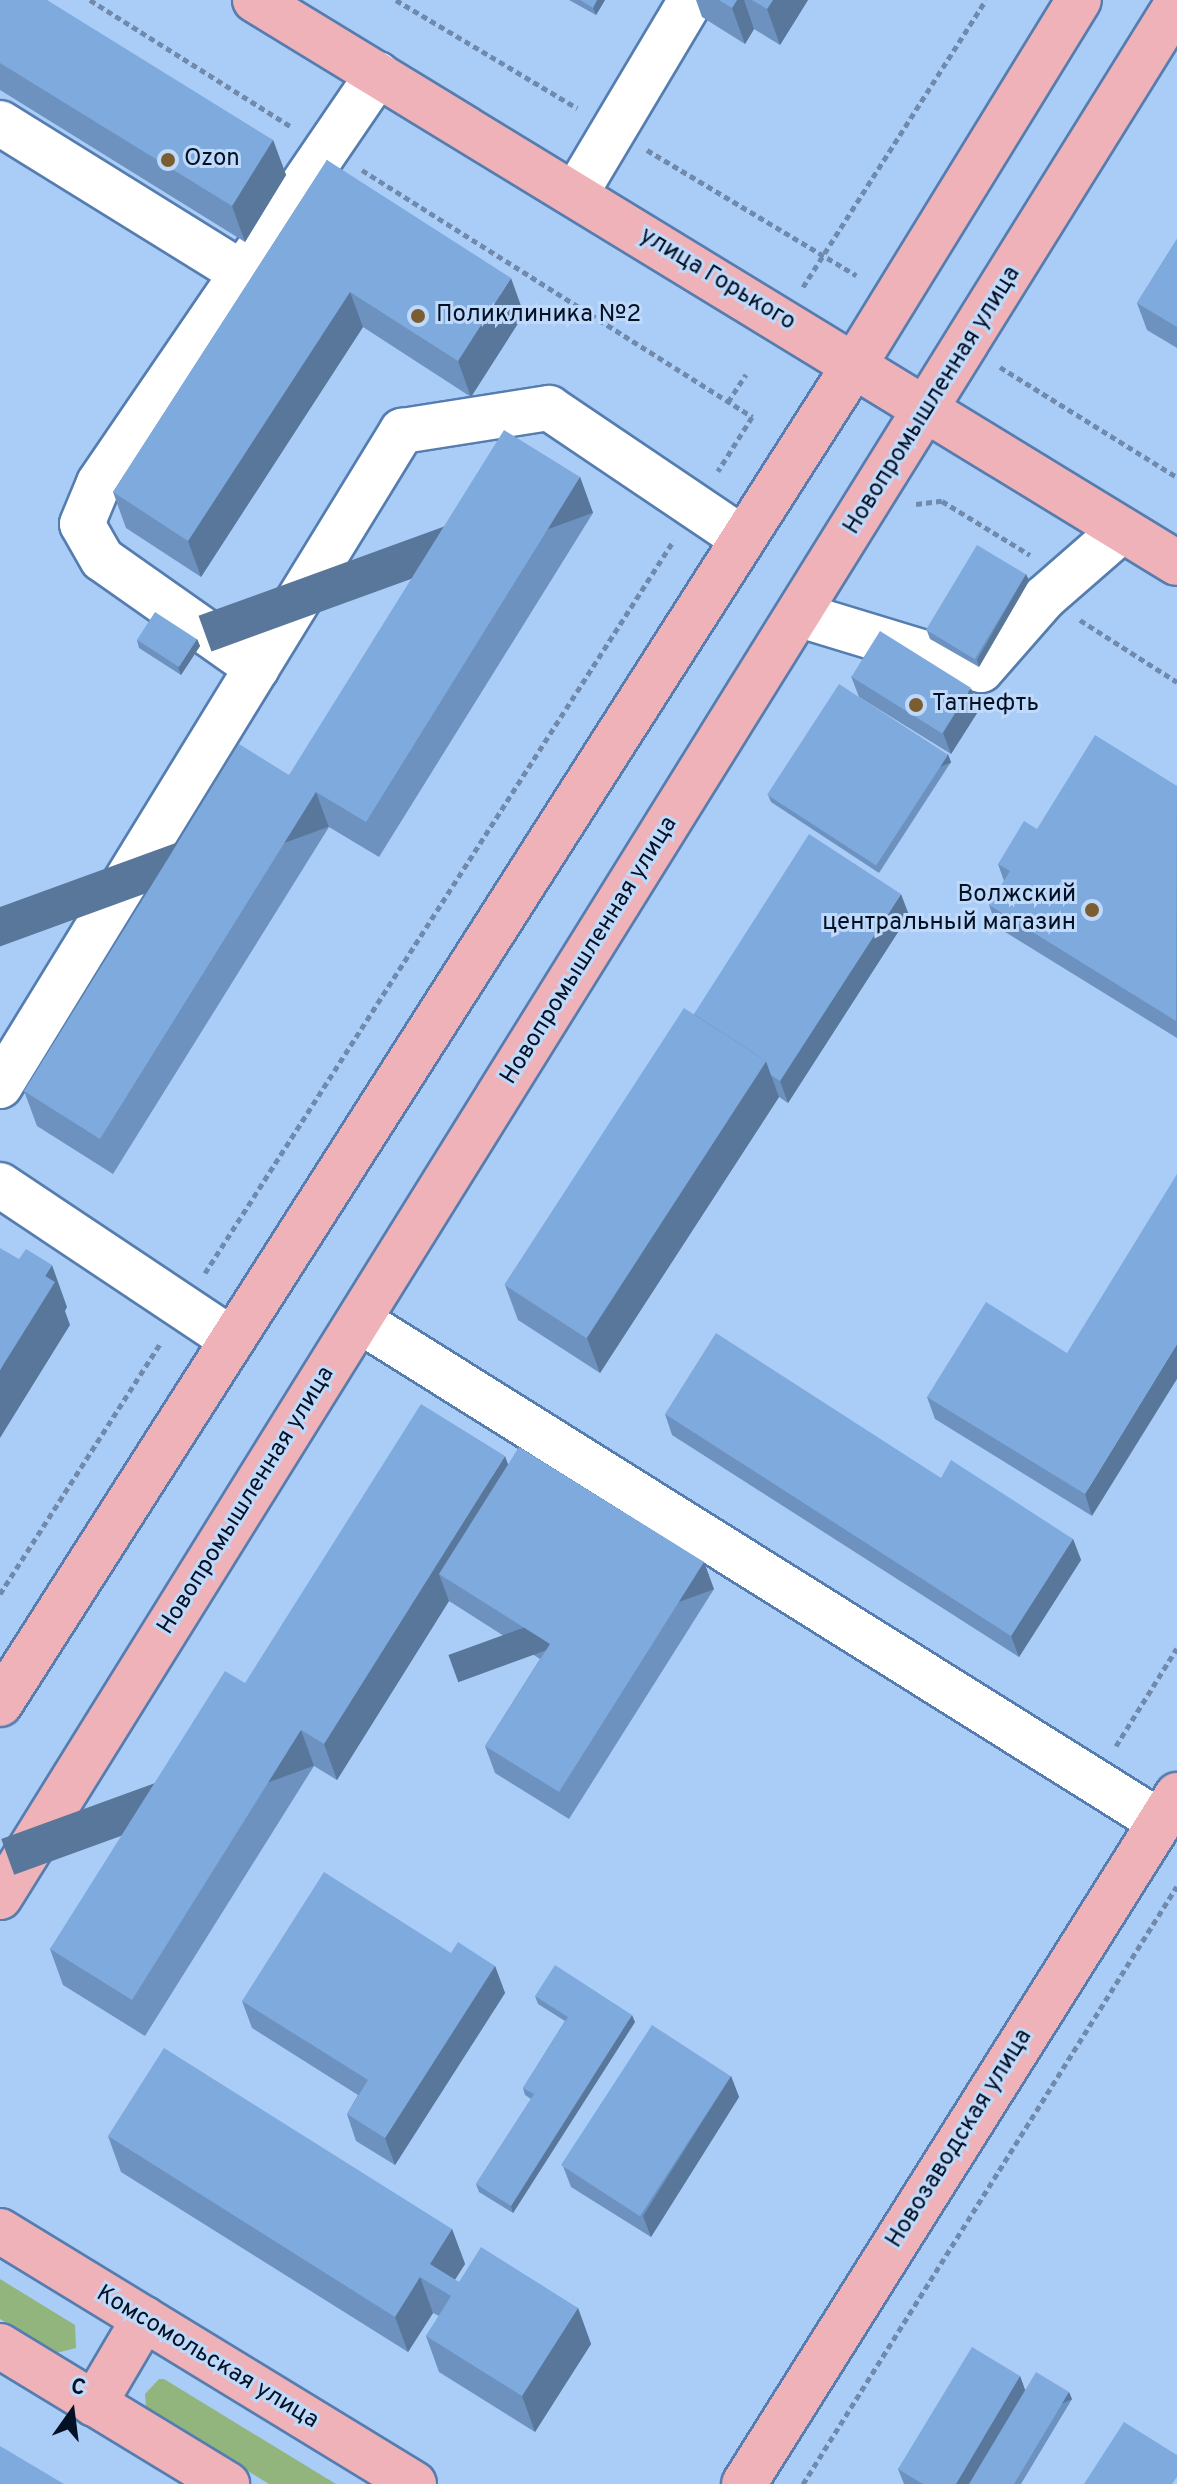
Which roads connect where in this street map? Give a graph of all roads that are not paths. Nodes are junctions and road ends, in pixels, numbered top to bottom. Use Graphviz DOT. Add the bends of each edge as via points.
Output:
graph roads {
  1 [pos="255,0"];
  2 [pos="691,0"];
  3 [pos="1079,0"];
  4 [pos="1177,4"];
  5 [pos="378,74"];
  6 [pos="0,123"];
  7 [pos="576,193"];
  8 [pos="245,275"];
  9 [pos="855,364"];
  10 [pos="928,410"];
  11 [pos="1122,530"];
  12 [pos="743,539"];
  13 [pos="1177,563"];
  14 [pos="800,615"];
  15 [pos="257,668"];
  16 [pos="0,1086"];
  17 [pos="0,1185"];
  18 [pos="360,1321"];
  19 [pos="232,1340"];
  20 [pos="0,1704"];
  21 [pos="1168,1808"];
  22 [pos="0,1897"];
  23 [pos="0,2231"];
  24 [pos="144,2319"];
  25 [pos="0,2346"];
  26 [pos="94,2404"];
  27 [pos="227,2484"];
  28 [pos="414,2484"];
  29 [pos="744,2484"];
  1 -- 5 [label="main road, улица Горького"];
  2 -- 7 [label="lane"];
  3 -- 9 [label="main road"];
  4 -- 10 [label="main road, Новопромышленная улица"];
  5 -- 7 [label="main road, улица Горького"];
  5 -- 8 [label="lane"];
  6 -- 8 [label="lane"];
  7 -- 9 [label="main road, улица Горького"];
  8 -- 15 [label="lane" via="99,483 82,524 102,559"];
  9 -- 10 [label="main road, улица Горького"];
  9 -- 12 [label="main road"];
  10 -- 11 [label="main road, улица Горького"];
  10 -- 14 [label="main road, Новопромышленная улица"];
  11 -- 13 [label="main road, улица Горького"];
  11 -- 14 [label="lane" via="1056,588 981,670"];
  12 -- 15 [label="lane" via="549,408 402,431"];
  12 -- 19 [label="main road"];
  14 -- 18 [label="main road, Новопромышленная улица"];
  15 -- 16 [label="lane"];
  17 -- 19 [label="lane"];
  18 -- 21 [label="lane" via="1094,1781"];
  18 -- 22 [label="main road, Новопромышленная улица"];
  19 -- 20 [label="main road"];
  21 -- 29 [label="main road, Новозаводская улица"];
  23 -- 24 [label="main road, Комсомольская улица"];
  24 -- 26 [label="main road"];
  24 -- 28 [label="main road, Комсомольская улица"];
  25 -- 26 [label="main road"];
  26 -- 27 [label="main road"];
}
